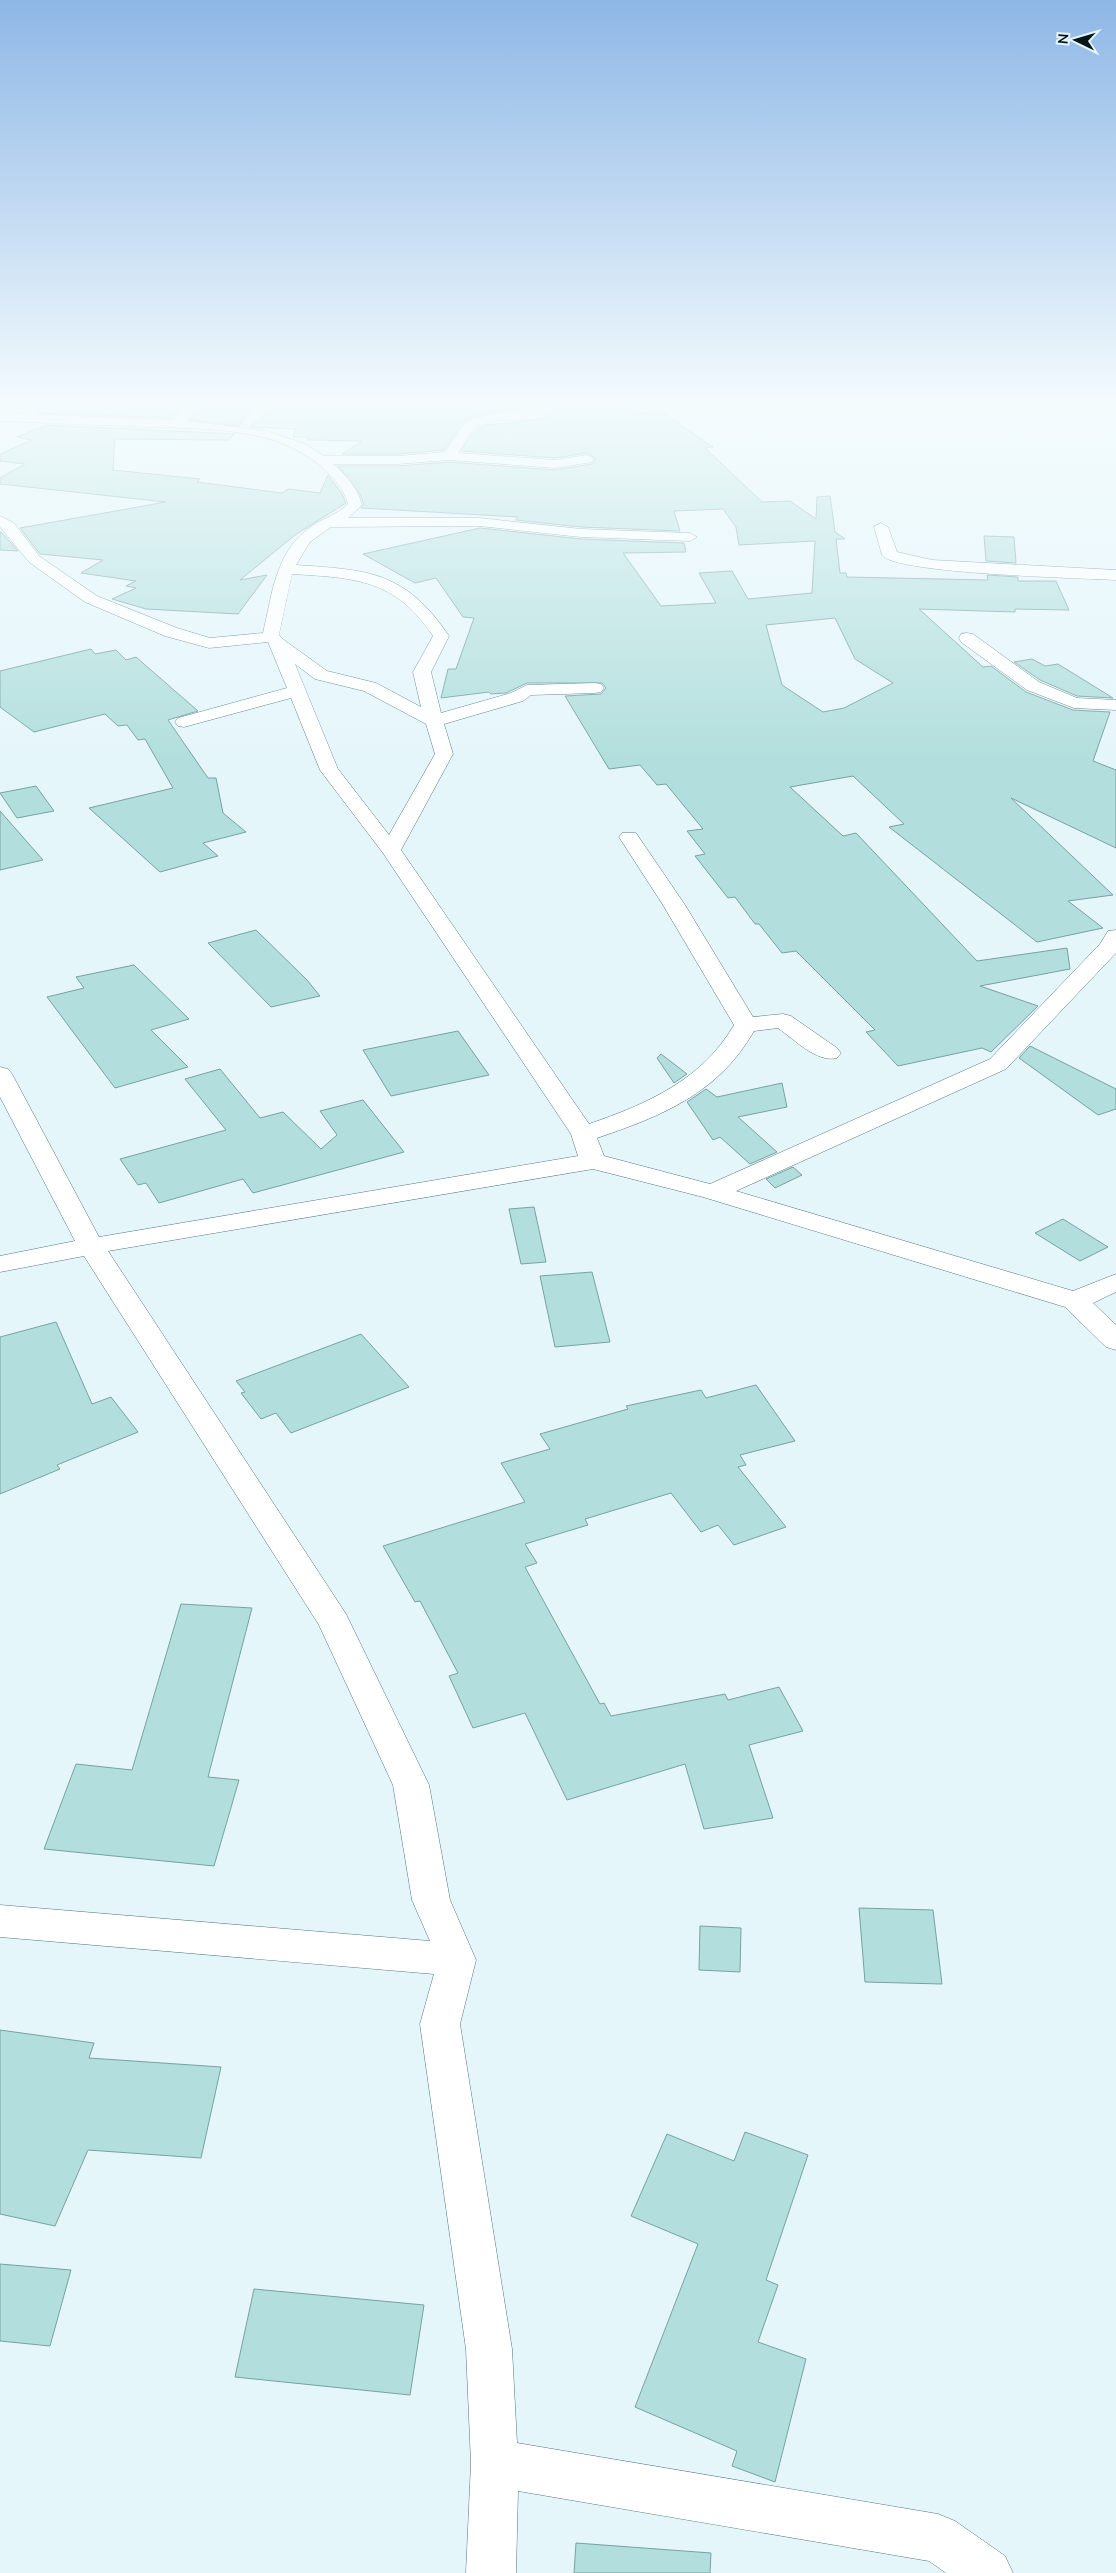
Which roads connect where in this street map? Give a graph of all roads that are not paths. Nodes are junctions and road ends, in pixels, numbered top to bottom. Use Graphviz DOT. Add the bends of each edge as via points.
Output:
graph roads {
  1 [pos="337,519"];
  2 [pos="0,520"];
  3 [pos="330,523"];
  4 [pos="881,527"];
  5 [pos="690,537"];
  6 [pos="286,569"];
  7 [pos="1116,575"];
  8 [pos="967,638"];
  9 [pos="275,641"];
  10 [pos="595,688"];
  11 [pos="297,691"];
  12 [pos="1116,705"];
  13 [pos="434,721"];
  14 [pos="184,722"];
  15 [pos="629,837"];
  16 [pos="391,850"];
  17 [pos="1116,936"];
  18 [pos="746,1025"];
  19 [pos="829,1053"];
  20 [pos="0,1074"];
  21 [pos="583,1134"];
  22 [pos="594,1161"];
  23 [pos="712,1192"];
  24 [pos="91,1246"];
  25 [pos="0,1264"];
  26 [pos="1116,1282"];
  27 [pos="1075,1301"];
  28 [pos="1116,1341"];
  29 [pos="0,1921"];
  30 [pos="457,1960"];
  31 [pos="495,2463"];
  32 [pos="492,2573"];
  33 [pos="988,2573"];
  1 -- 3 [label="street"];
  2 -- 9 [label="street" via="9,526 34,559 91,599 171,632 209,643"];
  3 -- 5 [label="street" via="479,522 581,533"];
  3 -- 6 [label="street" via="299,543"];
  4 -- 7 [label="street" via="890,555 932,565"];
  6 -- 9 [label="street"];
  6 -- 13 [label="street" via="378,579 418,604 441,636 422,672"];
  8 -- 12 [label="street" via="1033,686 1074,703"];
  9 -- 11 [label="street"];
  9 -- 13 [label="street" via="321,675 370,687"];
  10 -- 13 [label="street" via="527,690 517,697"];
  11 -- 14 [label="street"];
  11 -- 16 [label="street" via="329,770"];
  13 -- 16 [label="street" via="444,754"];
  15 -- 18 [label="street"];
  16 -- 21 [label="street"];
  17 -- 23 [label="street" via="998,1064"];
  18 -- 19 [label="street" via="783,1021"];
  18 -- 21 [label="street" via="739,1040 709,1074 687,1089 640,1115"];
  20 -- 24 [label="street"];
  21 -- 22 [label="street"];
  22 -- 23 [label="street"];
  22 -- 24 [label="street"];
  23 -- 27 [label="street"];
  24 -- 25 [label="street"];
  24 -- 30 [label="street" via="334,1622 412,1785 431,1900"];
  26 -- 27 [label="street"];
  27 -- 28 [label="street"];
  29 -- 30 [label="street"];
  30 -- 31 [label="street" via="440,2024 489,2349"];
  31 -- 32 [label="street"];
  31 -- 33 [label="street" via="938,2538"];
}
